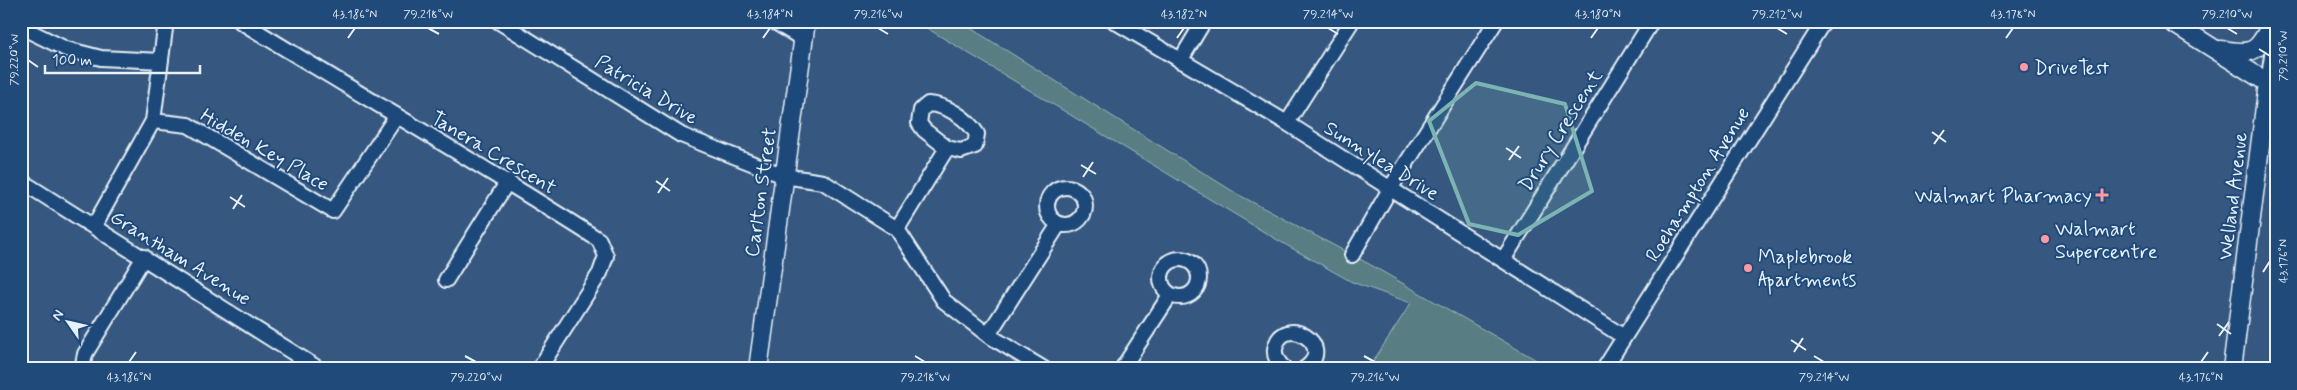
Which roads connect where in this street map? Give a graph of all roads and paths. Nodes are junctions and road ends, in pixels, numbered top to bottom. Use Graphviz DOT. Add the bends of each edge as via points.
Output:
graph roads {
  1 [pos="166,21"];
  2 [pos="240,21"];
  3 [pos="498,21"];
  4 [pos="773,21"];
  5 [pos="806,21"];
  6 [pos="1114,21"];
  7 [pos="1204,21"];
  8 [pos="1352,21"];
  9 [pos="1496,21"];
  10 [pos="1652,21"];
  11 [pos="1824,21"];
  12 [pos="2170,21"];
  13 [pos="2273,21"];
  14 [pos="21,28"];
  15 [pos="2276,29"];
  16 [pos="803,39"];
  17 [pos="2215,50"];
  18 [pos="161,61"];
  19 [pos="1180,61"];
  20 [pos="2272,86"];
  21 [pos="396,117"];
  22 [pos="153,121"];
  23 [pos="2276,122"];
  24 [pos="1287,123"];
  25 [pos="2259,145"];
  26 [pos="947,148"];
  27 [pos="784,176"];
  28 [pos="21,181"];
  29 [pos="508,181"];
  30 [pos="1390,189"];
  31 [pos="1059,224"];
  32 [pos="94,226"];
  33 [pos="897,228"];
  34 [pos="1352,255"];
  35 [pos="144,257"];
  36 [pos="1502,260"];
  37 [pos="446,280"];
  38 [pos="1170,295"];
  39 [pos="988,334"];
  40 [pos="1624,337"];
  41 [pos="302,364"];
  42 [pos="82,369"];
  43 [pos="319,369"];
  44 [pos="539,369"];
  45 [pos="758,369"];
  46 [pos="1044,369"];
  47 [pos="1122,369"];
  48 [pos="1285,369"];
  49 [pos="1304,369"];
  50 [pos="1604,369"];
  51 [pos="2232,369"];
  1 -- 18 [label="street"];
  2 -- 21 [label="street, Tanera Crescent"];
  3 -- 27 [label="street, Patricia Drive" via="681,135"];
  4 -- 16 [label="street"];
  5 -- 16 [label="main road, Carlton Street"];
  6 -- 19 [label="street, Sunnylea Drive"];
  7 -- 19 [label="street"];
  8 -- 24 [label="street"];
  9 -- 30 [label="street"];
  10 -- 36 [label="street, Drury Crescent"];
  11 -- 40 [label="street, Roehampton Avenue"];
  12 -- 17 [label="main road"];
  13 -- 17 [label="main road" via="2263,42 2245,54"];
  14 -- 18 [label="street" via="66,49 101,58"];
  15 -- 20 [label="street, Welland Avenue"];
  16 -- 27 [label="main road, Carlton Street"];
  17 -- 20 [label="main road"];
  18 -- 22 [label="street"];
  19 -- 24 [label="street, Sunnylea Drive"];
  20 -- 25 [label="main road, Welland Avenue"];
  21 -- 22 [label="street, Hidden Key Place" via="334,211 188,125"];
  21 -- 29 [label="street, Tanera Crescent"];
  22 -- 32 [label="street"];
  23 -- 25 [label="main road"];
  24 -- 30 [label="street, Sunnylea Drive"];
  25 -- 51 [label="main road, Welland Avenue"];
  26 -- 33 [label="street"];
  27 -- 33 [label="street" via="823,182"];
  27 -- 45 [label="main road, Carlton Street"];
  28 -- 32 [label="street, Grantham Avenue"];
  29 -- 37 [label="street"];
  29 -- 44 [label="street, Tanera Crescent" via="599,240 606,256 600,273"];
  30 -- 34 [label="street"];
  30 -- 36 [label="street, Sunnylea Drive"];
  31 -- 39 [label="street"];
  32 -- 35 [label="street, Grantham Avenue"];
  33 -- 39 [label="street" via="944,301"];
  35 -- 41 [label="street, Grantham Avenue"];
  35 -- 42 [label="street" via="85,354"];
  36 -- 40 [label="street, Sunnylea Drive"];
  38 -- 47 [label="street"];
  39 -- 46 [label="street"];
  40 -- 50 [label="street, Roehampton Avenue"];
  41 -- 43 [label="street, Grantham Avenue"];
  48 -- 49 [label="street" via="1275,354 1278,342 1286,334 1298,332 1309,338 1314,349 1312,361"];
}
